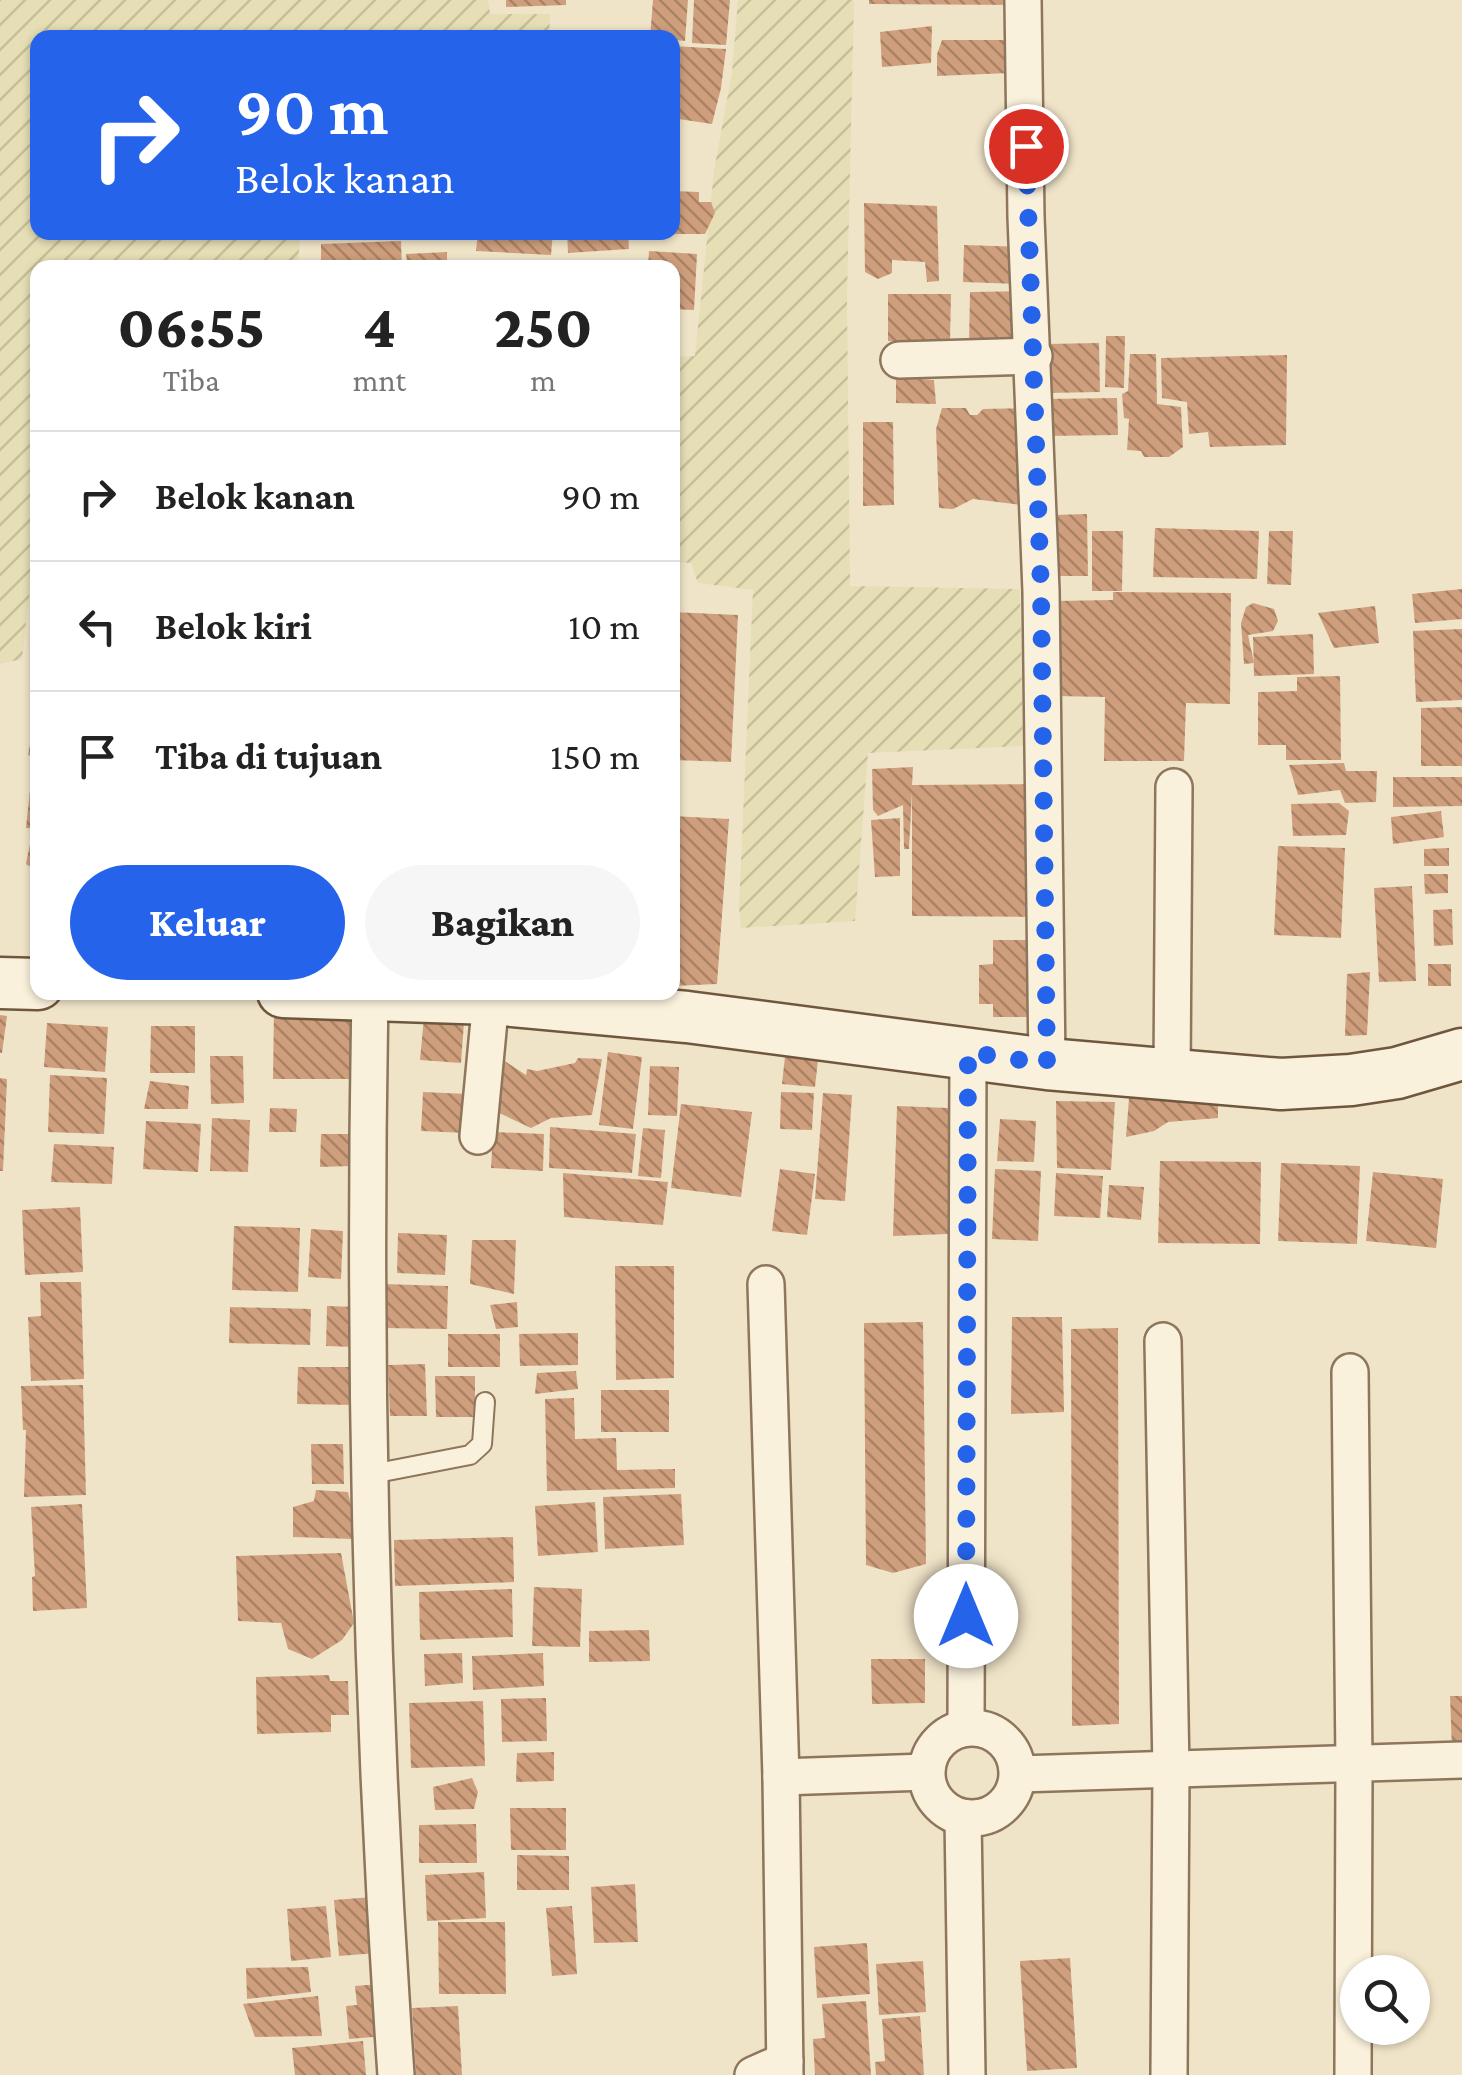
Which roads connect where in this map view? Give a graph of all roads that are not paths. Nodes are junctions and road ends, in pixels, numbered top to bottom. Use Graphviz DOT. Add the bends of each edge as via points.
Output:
graph roads {
  1 [pos="1023,0"];
  2 [pos="1034,356"];
  3 [pos="899,360"];
  4 [pos="1174,786"];
  5 [pos="0,983"];
  6 [pos="30,984"];
  7 [pos="370,1000"];
  8 [pos="490,1000"];
  9 [pos="501,1000"];
  10 [pos="968,1052"];
  11 [pos="1462,1054"];
  12 [pos="1047,1064"];
  13 [pos="1172,1075"];
  14 [pos="478,1136"];
  15 [pos="766,1284"];
  16 [pos="1163,1341"];
  17 [pos="1350,1372"];
  18 [pos="485,1402"];
  19 [pos="372,1474"];
  20 [pos="966,1728"];
  21 [pos="1462,1760"];
  22 [pos="1354,1764"];
  23 [pos="1171,1770"];
  24 [pos="926,1772"];
  25 [pos="1018,1774"];
  26 [pos="781,1777"];
  27 [pos="963,1818"];
  28 [pos="785,2068"];
  29 [pos="396,2075"];
  30 [pos="752,2075"];
  31 [pos="967,2075"];
  32 [pos="1169,2075"];
  33 [pos="1353,2075"];
  1 -- 2 [label="street"];
  2 -- 3 [label="street"];
  2 -- 12 [label="street"];
  4 -- 13 [label="street"];
  5 -- 6 [label="street"];
  7 -- 19 [label="street"];
  8 -- 14 [label="street"];
  9 -- 10 [label="street"];
  10 -- 12 [label="street"];
  10 -- 20 [label="street"];
  11 -- 13 [label="street" via="1351,1080 1281,1084"];
  12 -- 13 [label="street"];
  15 -- 26 [label="street"];
  16 -- 23 [label="street"];
  17 -- 22 [label="street"];
  18 -- 19 [label="lane" via="482,1444 470,1455"];
  19 -- 29 [label="street"];
  20 -- 24 [label="street" via="938,1743"];
  20 -- 25 [label="street" via="996,1733 1016,1758"];
  21 -- 22 [label="street"];
  22 -- 23 [label="street"];
  22 -- 33 [label="street"];
  23 -- 25 [label="street"];
  23 -- 32 [label="street"];
  24 -- 26 [label="street"];
  24 -- 27 [label="street" via="936,1802"];
  25 -- 27 [label="street" via="1007,1803 995,1813"];
  26 -- 28 [label="street"];
  27 -- 31 [label="street"];
  28 -- 30 [label="street"];
}
